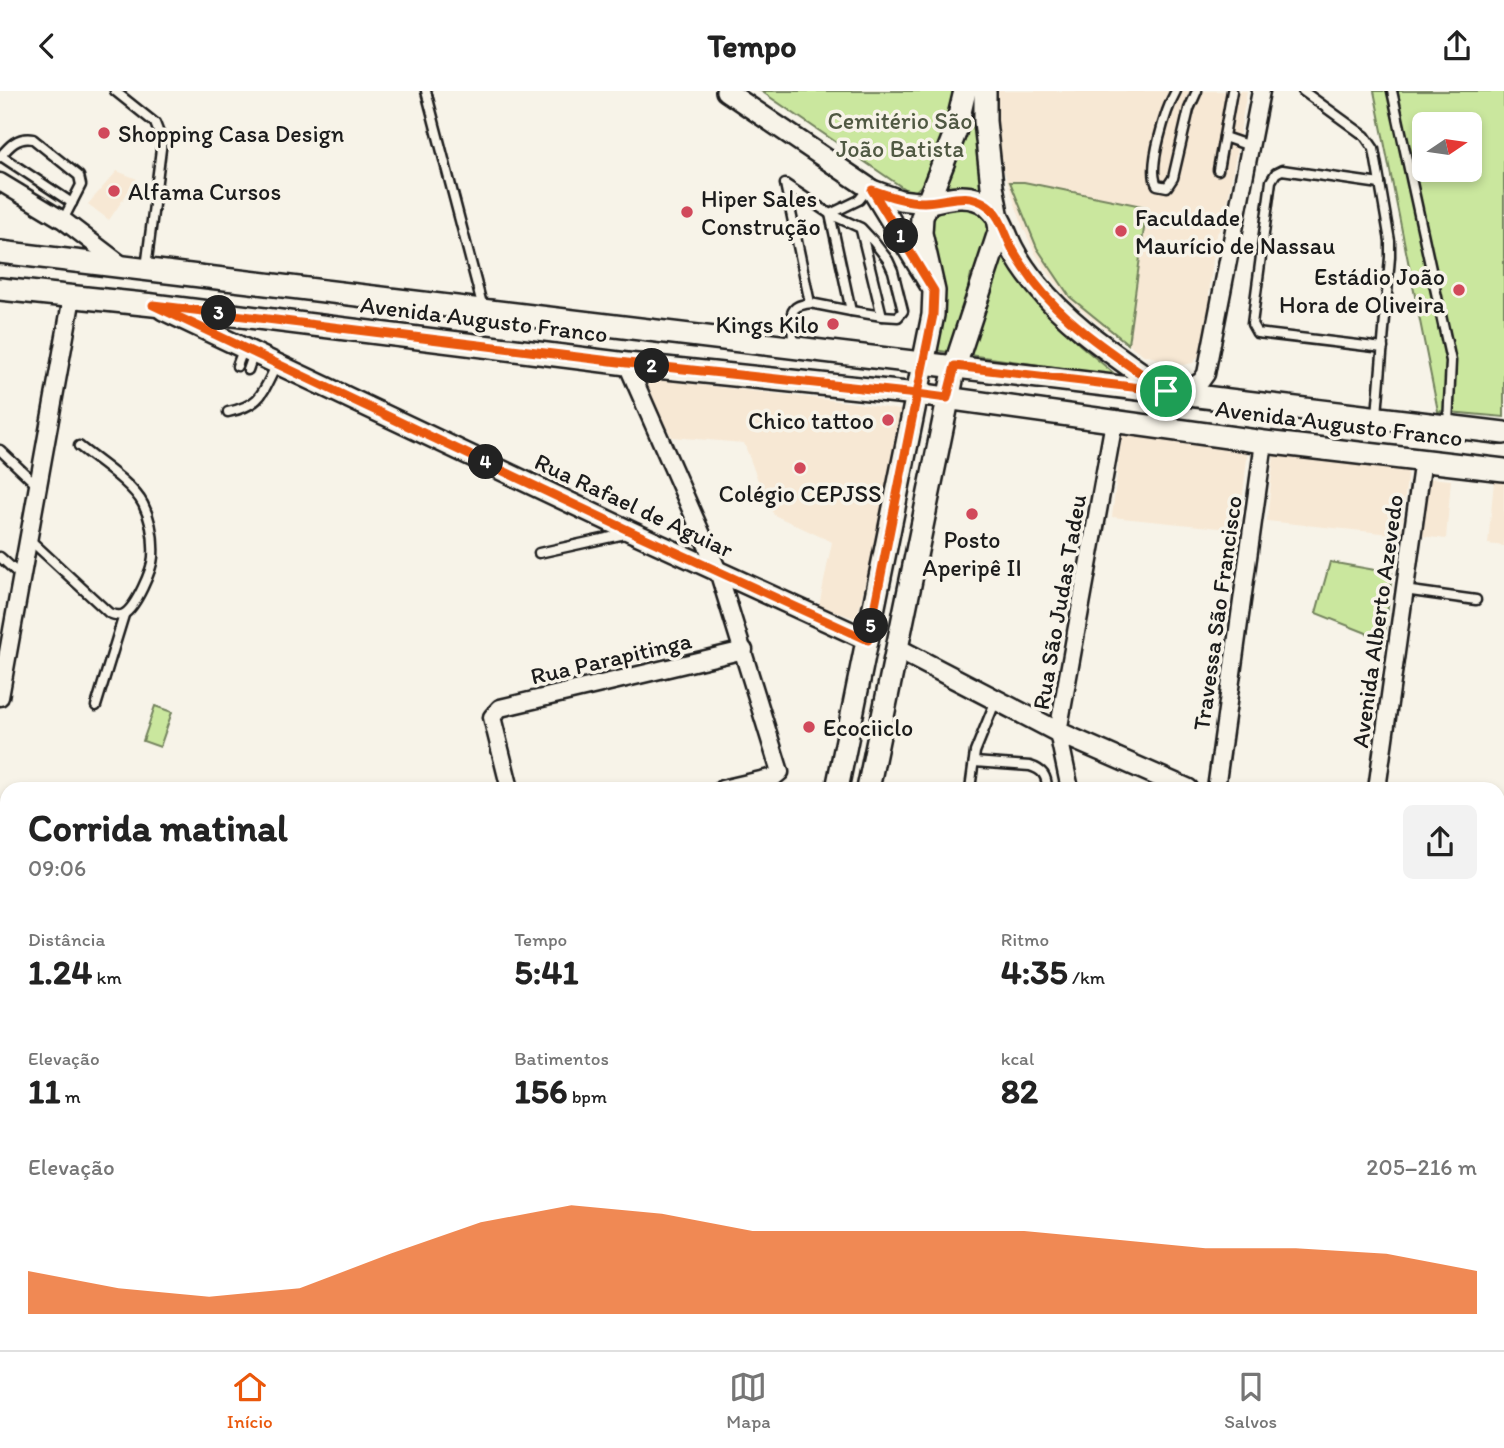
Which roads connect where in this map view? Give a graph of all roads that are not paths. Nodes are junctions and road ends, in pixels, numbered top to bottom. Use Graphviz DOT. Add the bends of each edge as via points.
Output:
graph roads {
  1 [pos="115,91"];
  2 [pos="426,91"];
  3 [pos="726,91"];
  4 [pos="965,91"];
  5 [pos="985,91"];
  6 [pos="1176,91"];
  7 [pos="1198,91"];
  8 [pos="1232,91"];
  9 [pos="1261,91"];
  10 [pos="1303,91"];
  11 [pos="1392,91"];
  12 [pos="1224,137"];
  13 [pos="1250,146"];
  14 [pos="0,157"];
  15 [pos="1218,170"];
  16 [pos="0,182"];
  17 [pos="1380,184"];
  18 [pos="871,189"];
  19 [pos="926,202"];
  20 [pos="72,203"];
  21 [pos="830,214"];
  22 [pos="63,220"];
  23 [pos="1000,220"];
  24 [pos="861,228"];
  25 [pos="0,251"];
  26 [pos="122,265"];
  27 [pos="146,268"];
  28 [pos="0,289"];
  29 [pos="934,291"];
  30 [pos="72,297"];
  31 [pos="810,303"];
  32 [pos="153,305"];
  33 [pos="483,308"];
  34 [pos="851,311"];
  35 [pos="882,316"];
  36 [pos="793,347"];
  37 [pos="1383,348"];
  38 [pos="278,363"];
  39 [pos="627,363"];
  40 [pos="923,363"];
  41 [pos="955,366"];
  42 [pos="1174,392"];
  43 [pos="917,394"];
  44 [pos="947,398"];
  45 [pos="228,412"];
  46 [pos="1377,418"];
  47 [pos="1114,422"];
  48 [pos="1448,427"];
  49 [pos="1504,433"];
  50 [pos="1264,442"];
  51 [pos="79,446"];
  52 [pos="0,450"];
  53 [pos="1423,460"];
  54 [pos="1504,470"];
  55 [pos="38,486"];
  56 [pos="632,532"];
  57 [pos="29,539"];
  58 [pos="539,553"];
  59 [pos="0,557"];
  60 [pos="718,571"];
  61 [pos="22,576"];
  62 [pos="1404,590"];
  63 [pos="1476,600"];
  64 [pos="124,615"];
  65 [pos="868,640"];
  66 [pos="898,649"];
  67 [pos="744,650"];
  68 [pos="1,685"];
  69 [pos="996,700"];
  70 [pos="96,706"];
  71 [pos="1058,732"];
  72 [pos="974,762"];
  73 [pos="508,782"];
  74 [pos="752,782"];
  75 [pos="838,782"];
  76 [pos="870,782"];
  77 [pos="971,782"];
  78 [pos="1046,782"];
  79 [pos="1069,782"];
  80 [pos="1172,782"];
  81 [pos="1217,782"];
  82 [pos="1378,782"];
  1 -- 27 [label="lane" via="155,123 162,141"];
  2 -- 33 [label="lane"];
  3 -- 18 [label="street"];
  4 -- 19 [label="main road" via="955,133"];
  5 -- 23 [label="main road" via="992,186"];
  6 -- 7 [label="lane" via="1153,176 1163,188 1173,178 1185,122"];
  8 -- 12 [label="lane"];
  9 -- 13 [label="street"];
  10 -- 17 [label="lane" via="1370,142"];
  11 -- 48 [label="lane" via="1451,361"];
  12 -- 13 [label="lane"];
  12 -- 15 [label="lane"];
  13 -- 42 [label="street" via="1206,374 1201,381"];
  14 -- 20 [label="lane"];
  14 -- 20 [label="lane" via="18,140 33,139 79,176"];
  16 -- 22 [label="street"];
  17 -- 37 [label="lane" via="1390,241"];
  17 -- 37 [label="lane" via="1282,170 1276,173 1271,181 1252,324 1257,333"];
  18 -- 19 [label="street" via="900,200"];
  18 -- 21 [label="lane" via="859,201"];
  18 -- 29 [label="street"];
  19 -- 23 [label="main road" via="973,198 988,205"];
  19 -- 29 [label="main road" via="921,233"];
  20 -- 22 [label="lane"];
  21 -- 24 [label="lane"];
  21 -- 31 [label="lane" via="785,184"];
  21 -- 34 [label="lane"];
  22 -- 26 [label="street"];
  23 -- 41 [label="main road" via="999,238"];
  23 -- 42 [label="main road" via="1013,250 1046,296 1102,345"];
  24 -- 35 [label="lane"];
  24 -- 35 [label="lane" via="894,271 903,314"];
  25 -- 26 [label="main road, Avenida Augusto Franco"];
  26 -- 27 [label="main road, Avenida Augusto Franco"];
  27 -- 33 [label="main road, Avenida Augusto Franco"];
  28 -- 30 [label="main road, Avenida Augusto Franco"];
  29 -- 40 [label="main road"];
  30 -- 32 [label="main road, Avenida Augusto Franco"];
  30 -- 55 [label="street"];
  31 -- 34 [label="lane"];
  31 -- 36 [label="lane" via="793,309"];
  32 -- 38 [label="street, Rua Rafael de Aguiar" via="246,359"];
  32 -- 39 [label="main road, Avenida Augusto Franco"];
  33 -- 36 [label="main road, Avenida Augusto Franco"];
  34 -- 35 [label="lane"];
  36 -- 40 [label="main road, Avenida Augusto Franco"];
  37 -- 46 [label="lane"];
  38 -- 45 [label="lane" via="254,402"];
  38 -- 56 [label="street, Rua Rafael de Aguiar"];
  39 -- 43 [label="main road, Avenida Augusto Franco"];
  39 -- 60 [label="street"];
  40 -- 41 [label="main road, Avenida Augusto Franco"];
  40 -- 43 [label="main road"];
  41 -- 42 [label="main road, Avenida Augusto Franco"];
  41 -- 44 [label="main road"];
  42 -- 46 [label="main road, Avenida Augusto Franco"];
  43 -- 44 [label="main road, Avenida Augusto Franco"];
  43 -- 65 [label="main road"];
  44 -- 47 [label="main road, Avenida Augusto Franco"];
  44 -- 66 [label="main road"];
  46 -- 48 [label="main road, Avenida Augusto Franco"];
  47 -- 50 [label="main road, Avenida Augusto Franco"];
  47 -- 71 [label="street, Rua São Judas Tadeu"];
  48 -- 49 [label="main road, Avenida Augusto Franco"];
  50 -- 53 [label="main road, Avenida Augusto Franco"];
  50 -- 81 [label="street, Travessa São Francisco"];
  51 -- 64 [label="lane" via="132,490 150,521 151,568"];
  52 -- 55 [label="lane"];
  53 -- 54 [label="main road, Avenida Augusto Franco"];
  53 -- 62 [label="street, Avenida Alberto Azevedo"];
  55 -- 57 [label="street"];
  56 -- 58 [label="lane"];
  56 -- 60 [label="street, Rua Rafael de Aguiar"];
  57 -- 61 [label="street"];
  57 -- 64 [label="lane" via="109,613"];
  59 -- 61 [label="lane"];
  60 -- 65 [label="street, Rua Rafael de Aguiar"];
  60 -- 67 [label="street"];
  61 -- 68 [label="street"];
  62 -- 63 [label="lane"];
  62 -- 82 [label="street, Avenida Alberto Azevedo"];
  64 -- 70 [label="lane"];
  65 -- 75 [label="main road"];
  66 -- 69 [label="street"];
  66 -- 76 [label="main road"];
  67 -- 73 [label="street, Rua Parapitinga" via="500,708 492,717"];
  67 -- 74 [label="street" via="780,772"];
  69 -- 71 [label="street"];
  69 -- 72 [label="lane"];
  71 -- 79 [label="street, Rua São Judas Tadeu"];
  71 -- 80 [label="street"];
  72 -- 77 [label="lane"];
  72 -- 78 [label="lane" via="1030,766 1044,774"];
}
